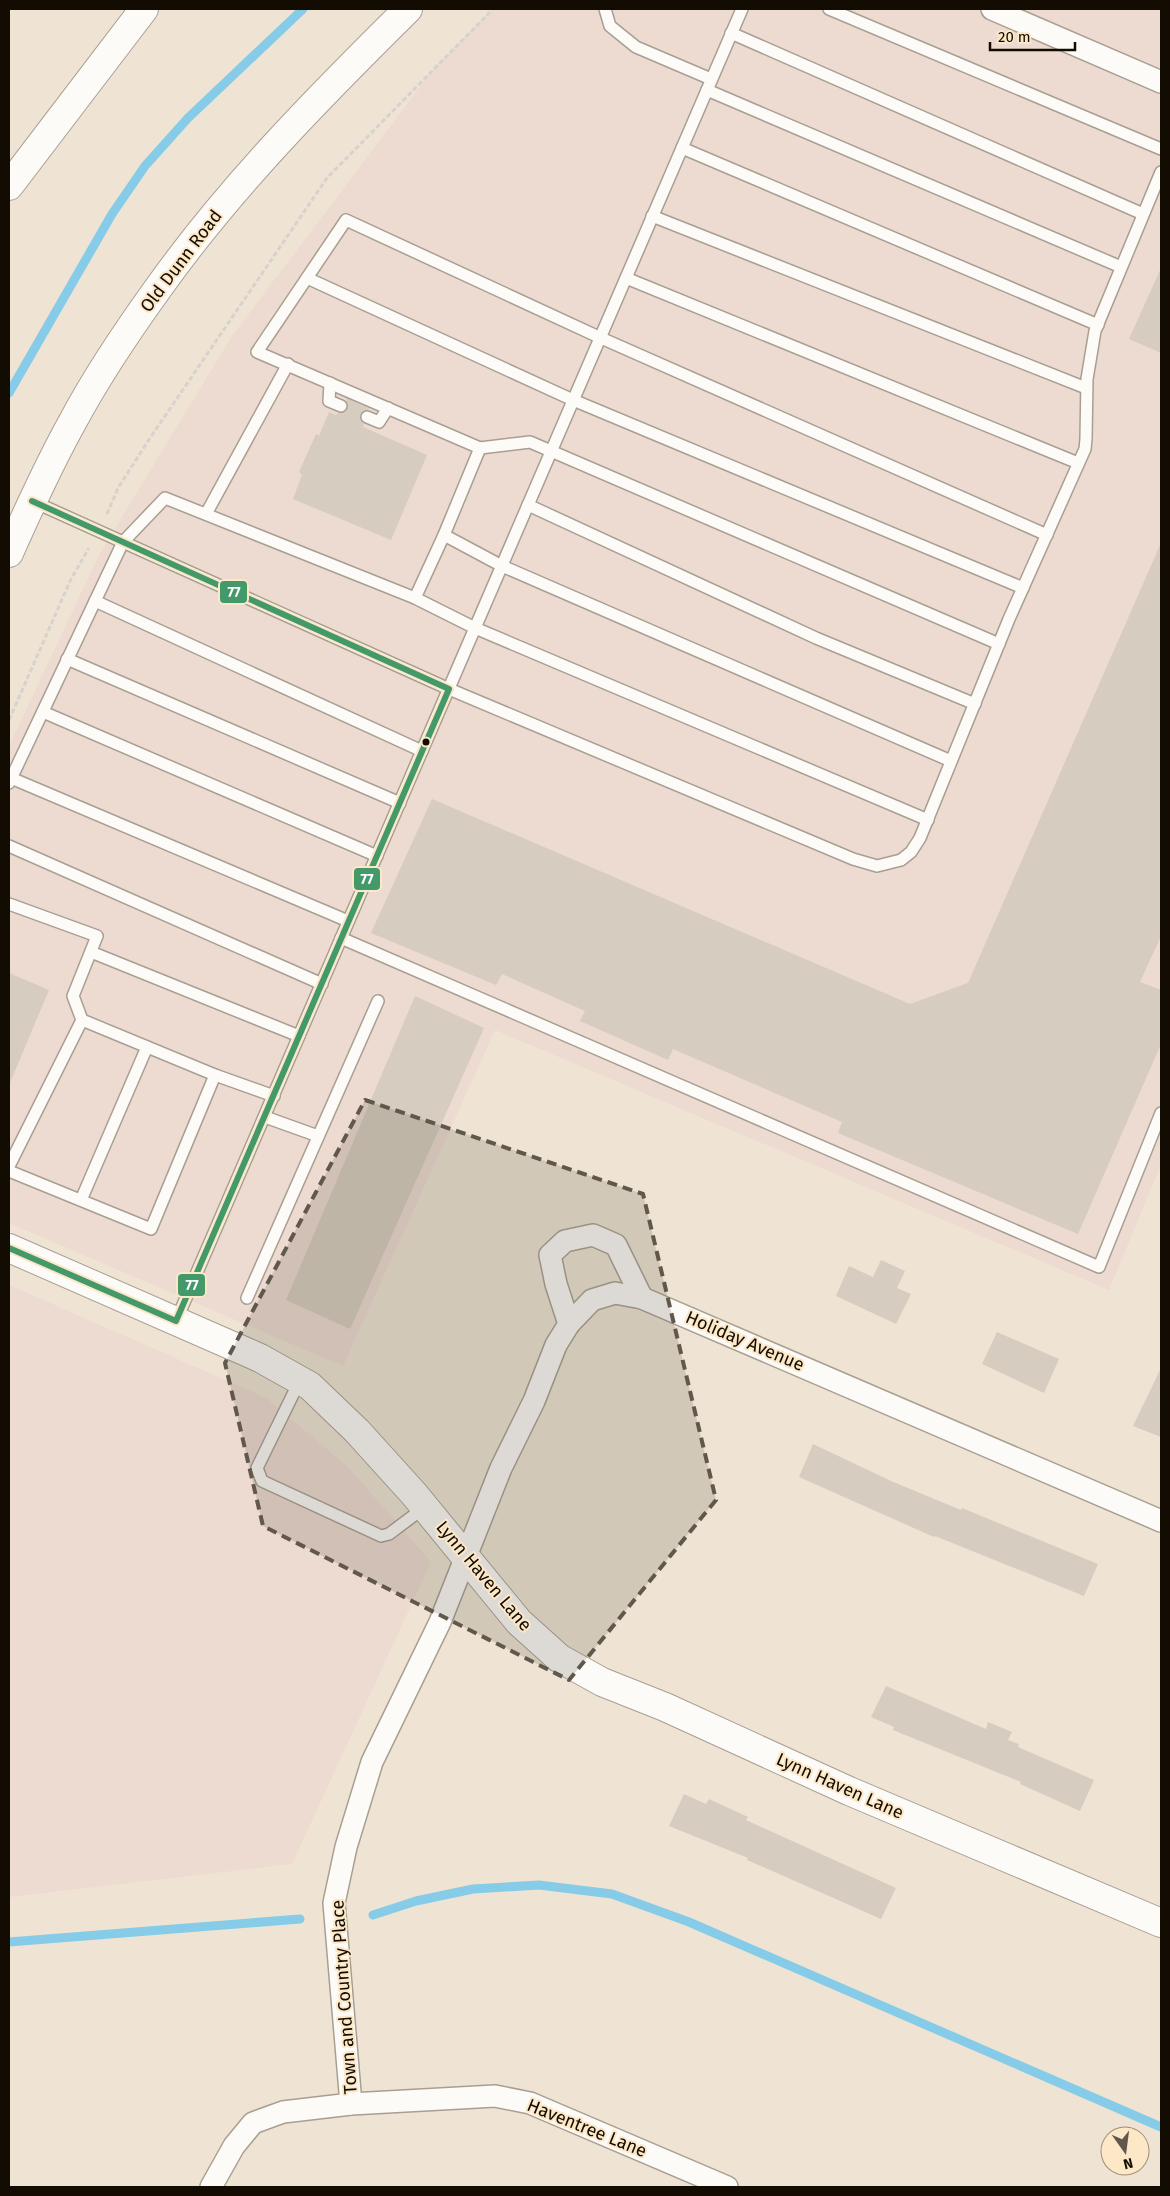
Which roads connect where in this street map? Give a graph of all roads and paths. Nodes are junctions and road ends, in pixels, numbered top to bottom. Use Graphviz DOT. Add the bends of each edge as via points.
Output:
graph roads {
  1 [pos="144,9"];
  2 [pos="408,9"];
  3 [pos="493,9"];
  4 [pos="605,9"];
  5 [pos="742,9"];
  6 [pos="829,9"];
  7 [pos="992,9"];
  8 [pos="731,33"];
  9 [pos="711,79"];
  10 [pos="1161,82"];
  11 [pos="707,90"];
  12 [pos="682,148"];
  13 [pos="1161,149"];
  14 [pos="1161,172"];
  15 [pos="9,186"];
  16 [pos="1143,214"];
  17 [pos="652,216"];
  18 [pos="1121,266"];
  19 [pos="307,278"];
  20 [pos="626,278"];
  21 [pos="1098,325"];
  22 [pos="601,338"];
  23 [pos="288,364"];
  24 [pos="330,383"];
  25 [pos="1086,388"];
  26 [pos="574,400"];
  27 [pos="341,406"];
  28 [pos="388,408"];
  29 [pos="367,417"];
  30 [pos="480,448"];
  31 [pos="551,451"];
  32 [pos="1078,463"];
  33 [pos="32,501"];
  34 [pos="113,504"];
  35 [pos="528,505"];
  36 [pos="206,514"];
  37 [pos="444,535"];
  38 [pos="1047,535"];
  39 [pos="123,542"];
  40 [pos="9,553"];
  41 [pos="82,560"];
  42 [pos="502,566"];
  43 [pos="1023,588"];
  44 [pos="415,598"];
  45 [pos="95,601"];
  46 [pos="475,628"];
  47 [pos="999,644"];
  48 [pos="67,659"];
  49 [pos="449,689"];
  50 [pos="975,704"];
  51 [pos="43,712"];
  52 [pos="9,720"];
  53 [pos="422,751"];
  54 [pos="951,760"];
  55 [pos="10,780"];
  56 [pos="400,803"];
  57 [pos="928,820"];
  58 [pos="9,846"];
  59 [pos="377,856"];
  60 [pos="9,904"];
  61 [pos="348,921"];
  62 [pos="341,938"];
  63 [pos="91,952"];
  64 [pos="322,984"];
  65 [pos="378,1001"];
  66 [pos="82,1020"];
  67 [pos="299,1036"];
  68 [pos="147,1047"];
  69 [pos="215,1075"];
  70 [pos="274,1096"];
  71 [pos="1161,1113"];
  72 [pos="264,1117"];
  73 [pos="318,1136"];
  74 [pos="9,1166"];
  75 [pos="9,1171"];
  76 [pos="81,1200"];
  77 [pos="9,1248"];
  78 [pos="247,1298"];
  79 [pos="642,1298"];
  80 [pos="176,1321"];
  81 [pos="568,1324"];
  82 [pos="300,1380"];
  83 [pos="425,1507"];
  84 [pos="1161,1521"];
  85 [pos="467,1558"];
  86 [pos="1161,1923"];
  87 [pos="351,2104"];
  88 [pos="211,2187"];
  89 [pos="727,2187"];
  1 -- 15 [label="street"];
  2 -- 33 [label="street, Old Dunn Road" via="261,162 159,286 73,420"];
  3 -- 34 [label="path" via="327,178 150,438 118,488"];
  4 -- 9 [label="lane" via="610,26 636,47"];
  5 -- 8 [label="lane"];
  6 -- 13 [label="lane"];
  7 -- 10 [label="street"];
  8 -- 9 [label="lane"];
  8 -- 16 [label="lane"];
  9 -- 11 [label="lane"];
  11 -- 12 [label="lane"];
  11 -- 18 [label="lane"];
  12 -- 17 [label="lane"];
  12 -- 21 [label="lane"];
  14 -- 16 [label="lane"];
  16 -- 18 [label="lane"];
  17 -- 20 [label="lane"];
  17 -- 25 [label="lane"];
  18 -- 21 [label="lane"];
  19 -- 22 [label="lane" via="346,220"];
  19 -- 23 [label="lane" via="257,352"];
  19 -- 26 [label="lane"];
  20 -- 22 [label="lane"];
  20 -- 32 [label="lane"];
  21 -- 25 [label="lane"];
  22 -- 26 [label="lane"];
  22 -- 38 [label="lane"];
  23 -- 24 [label="lane"];
  23 -- 36 [label="lane"];
  24 -- 27 [label="lane" via="328,401"];
  24 -- 28 [label="lane"];
  25 -- 32 [label="lane" via="1086,439"];
  26 -- 31 [label="lane"];
  26 -- 43 [label="lane"];
  28 -- 29 [label="lane" via="379,422"];
  28 -- 30 [label="lane"];
  30 -- 31 [label="lane" via="530,442"];
  30 -- 37 [label="lane"];
  31 -- 35 [label="lane"];
  31 -- 47 [label="lane"];
  32 -- 38 [label="lane"];
  33 -- 39 [label="lane"];
  33 -- 40 [label="street, Old Dunn Road"];
  35 -- 42 [label="lane"];
  35 -- 50 [label="lane" via="816,638"];
  36 -- 39 [label="lane" via="164,498"];
  36 -- 44 [label="lane"];
  37 -- 42 [label="lane"];
  37 -- 44 [label="lane"];
  38 -- 43 [label="lane"];
  39 -- 45 [label="lane"];
  39 -- 49 [label="lane"];
  41 -- 52 [label="path"];
  42 -- 46 [label="lane"];
  42 -- 54 [label="lane"];
  43 -- 47 [label="lane"];
  44 -- 46 [label="lane"];
  45 -- 48 [label="lane"];
  45 -- 53 [label="lane"];
  46 -- 49 [label="lane"];
  46 -- 57 [label="lane"];
  47 -- 50 [label="lane"];
  48 -- 51 [label="lane"];
  48 -- 56 [label="lane"];
  49 -- 53 [label="lane"];
  49 -- 57 [label="lane" via="877,866 907,856"];
  50 -- 54 [label="lane"];
  51 -- 55 [label="lane"];
  51 -- 59 [label="lane"];
  53 -- 56 [label="lane"];
  54 -- 57 [label="lane"];
  55 -- 61 [label="lane"];
  56 -- 59 [label="lane"];
  58 -- 64 [label="lane"];
  59 -- 61 [label="lane"];
  60 -- 63 [label="lane" via="97,936"];
  61 -- 62 [label="lane"];
  62 -- 64 [label="lane"];
  62 -- 71 [label="lane" via="1098,1267"];
  63 -- 66 [label="lane" via="73,996"];
  63 -- 67 [label="lane"];
  64 -- 67 [label="lane"];
  65 -- 73 [label="lane"];
  66 -- 68 [label="lane"];
  66 -- 74 [label="lane"];
  67 -- 70 [label="lane"];
  68 -- 69 [label="lane"];
  68 -- 76 [label="lane"];
  69 -- 70 [label="lane"];
  69 -- 76 [label="lane" via="151,1229"];
  70 -- 72 [label="lane"];
  72 -- 73 [label="lane"];
  72 -- 80 [label="lane"];
  73 -- 78 [label="lane"];
  75 -- 76 [label="lane"];
  77 -- 80 [label="street, Lynn Haven Lane"];
  79 -- 81 [label="street, Holiday Avenue" via="615,1293 592,1300"];
  79 -- 81 [label="street" via="616,1245 593,1235 564,1241 550,1255"];
  79 -- 84 [label="street, Holiday Avenue"];
  80 -- 82 [label="street, Lynn Haven Lane" via="260,1358"];
  81 -- 85 [label="street, Holiday Avenue" via="501,1468"];
  82 -- 83 [label="street, Lynn Haven Lane" via="357,1431"];
  82 -- 83 [label="lane" via="257,1468 262,1481 381,1536 389,1534"];
  83 -- 85 [label="street, Lynn Haven Lane"];
  85 -- 86 [label="street, Lynn Haven Lane" via="519,1622 559,1658 602,1682"];
  85 -- 87 [label="street, Town and Country Place" via="440,1622 372,1762 346,1847 334,1903"];
  87 -- 88 [label="street, Town and Country Place" via="283,2112 253,2123 234,2146"];
  87 -- 89 [label="street, Haventree Lane" via="495,2096 530,2103"];
}
